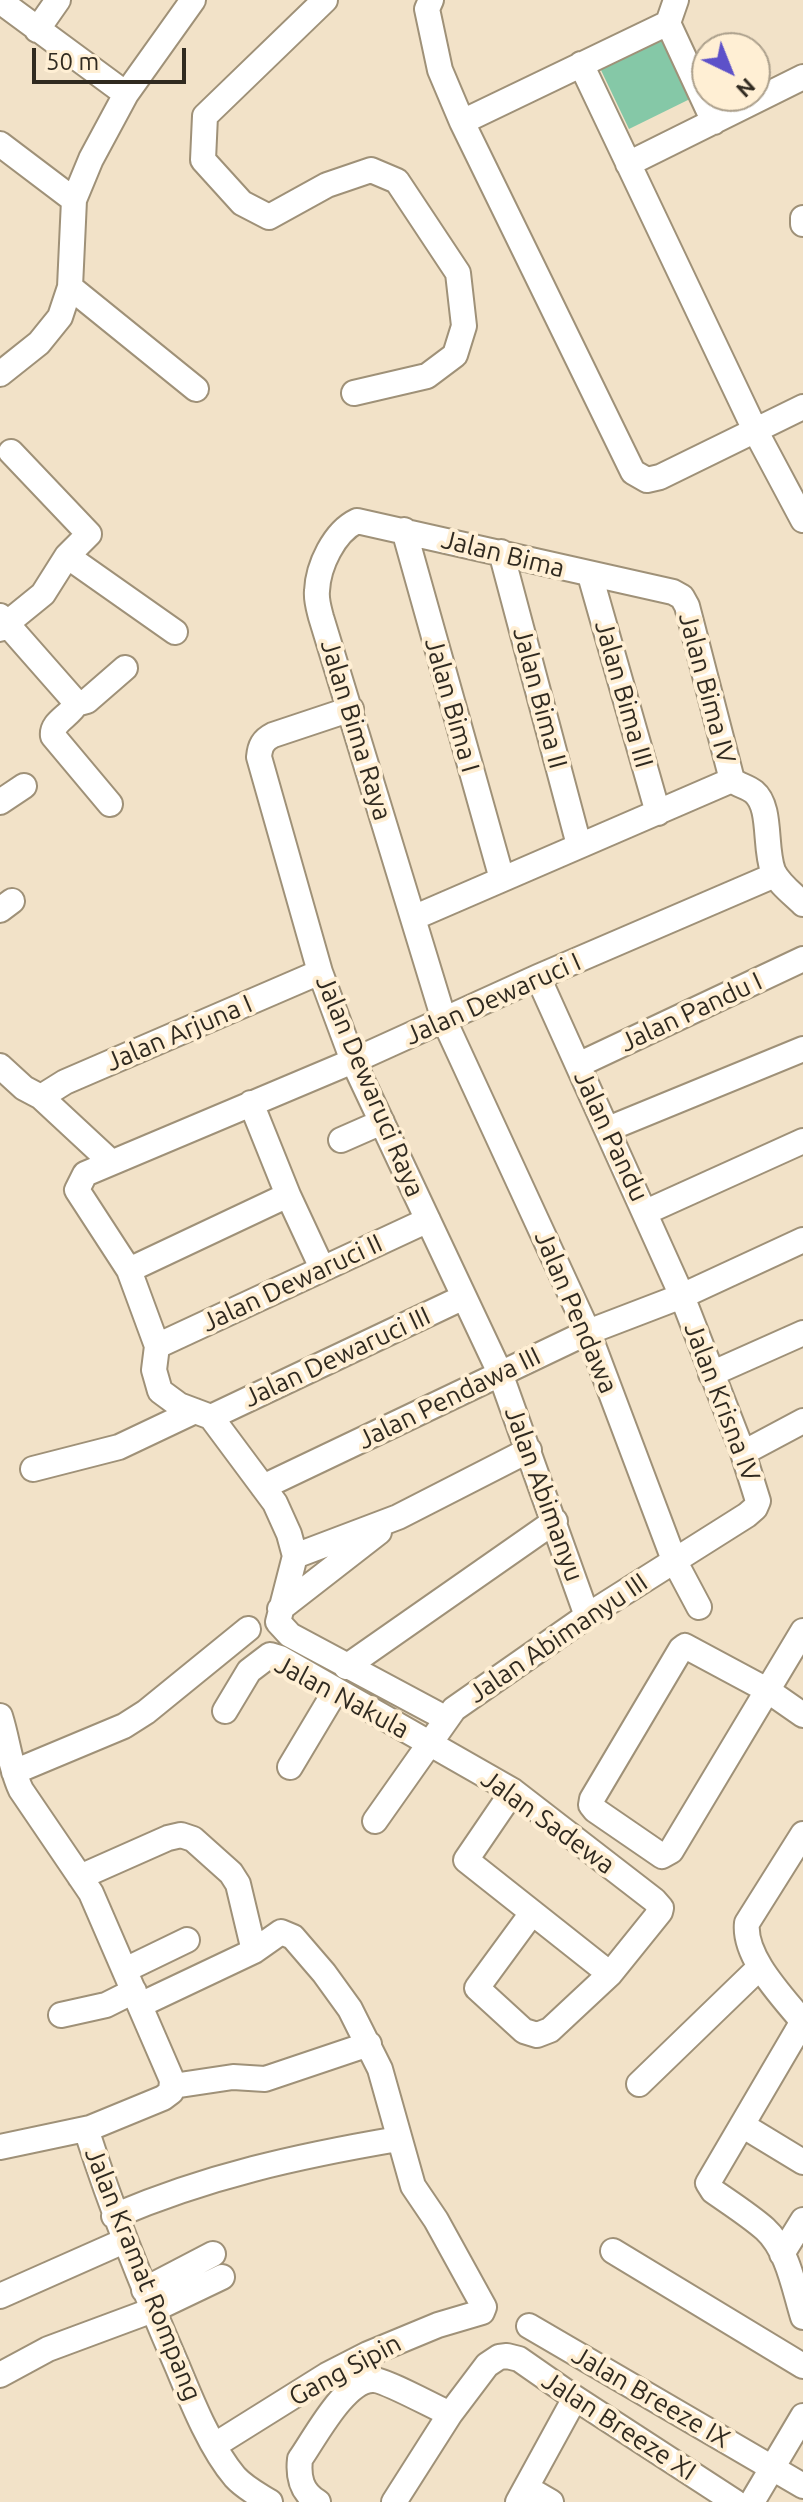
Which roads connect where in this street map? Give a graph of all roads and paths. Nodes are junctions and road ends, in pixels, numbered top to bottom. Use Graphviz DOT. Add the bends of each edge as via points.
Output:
graph roads {
  1 [pos="58,0"];
  2 [pos="193,0"];
  3 [pos="325,0"];
  4 [pos="431,0"];
  5 [pos="0,1"];
  6 [pos="672,11"];
  7 [pos="37,30"];
  8 [pos="581,64"];
  9 [pos="803,77"];
  10 [pos="126,94"];
  11 [pos="462,122"];
  12 [pos="714,122"];
  13 [pos="0,144"];
  14 [pos="628,164"];
  15 [pos="74,200"];
  16 [pos="70,287"];
  17 [pos="0,374"];
  18 [pos="196,389"];
  19 [pos="354,393"];
  20 [pos="803,407"];
  21 [pos="755,430"];
  22 [pos="11,452"];
  23 [pos="803,520"];
  24 [pos="404,530"];
  25 [pos="333,543"];
  26 [pos="501,552"];
  27 [pos="67,556"];
  28 [pos="590,575"];
  29 [pos="682,597"];
  30 [pos="2,623"];
  31 [pos="175,632"];
  32 [pos="125,668"];
  33 [pos="76,704"];
  34 [pos="351,709"];
  35 [pos="732,780"];
  36 [pos="24,786"];
  37 [pos="0,802"];
  38 [pos="110,804"];
  39 [pos="658,813"];
  40 [pos="579,845"];
  41 [pos="775,875"];
  42 [pos="502,879"];
  43 [pos="803,904"];
  44 [pos="413,918"];
  45 [pos="803,959"];
  46 [pos="320,972"];
  47 [pos="538,977"];
  48 [pos="444,1020"];
  49 [pos="803,1049"];
  50 [pos="353,1061"];
  51 [pos="578,1065"];
  52 [pos="0,1066"];
  53 [pos="41,1097"];
  54 [pos="251,1103"];
  55 [pos="382,1122"];
  56 [pos="608,1129"];
  57 [pos="341,1140"];
  58 [pos="803,1141"];
  59 [pos="111,1162"];
  60 [pos="288,1195"];
  61 [pos="646,1212"];
  62 [pos="428,1220"];
  63 [pos="803,1240"];
  64 [pos="322,1268"];
  65 [pos="129,1270"];
  66 [pos="682,1296"];
  67 [pos="464,1297"];
  68 [pos="588,1332"];
  69 [pos="803,1333"];
  70 [pos="157,1346"];
  71 [pos="500,1373"];
  72 [pos="711,1374"];
  73 [pos="203,1414"];
  74 [pos="803,1421"];
  75 [pos="529,1450"];
  76 [pos="743,1453"];
  77 [pos="33,1469"];
  78 [pos="263,1487"];
  79 [pos="398,1517"];
  80 [pos="555,1521"];
  81 [pos="295,1556"];
  82 [pos="674,1560"];
  83 [pos="699,1607"];
  84 [pos="280,1609"];
  85 [pos="587,1616"];
  86 [pos="248,1629"];
  87 [pos="803,1631"];
  88 [pos="346,1667"];
  89 [pos="336,1690"];
  90 [pos="767,1690"];
  91 [pos="225,1711"];
  92 [pos="803,1715"];
  93 [pos="0,1716"];
  94 [pos="437,1731"];
  95 [pos="290,1767"];
  96 [pos="9,1777"];
  97 [pos="513,1791"];
  98 [pos="375,1821"];
  99 [pos="803,1834"];
  100 [pos="80,1877"];
  101 [pos="532,1913"];
  102 [pos="187,1940"];
  103 [pos="254,1951"];
  104 [pos="760,1967"];
  105 [pos="610,1974"];
  106 [pos="133,1989"];
  107 [pos="61,2015"];
  108 [pos="803,2022"];
  109 [pos="369,2044"];
  110 [pos="639,2084"];
  111 [pos="173,2086"];
  112 [pos="742,2125"];
  113 [pos="90,2128"];
  114 [pos="398,2139"];
  115 [pos="0,2147"];
  116 [pos="803,2162"];
  117 [pos="114,2216"];
  118 [pos="803,2220"];
  119 [pos="124,2241"];
  120 [pos="613,2251"];
  121 [pos="782,2254"];
  122 [pos="217,2265"];
  123 [pos="0,2296"];
  124 [pos="148,2300"];
  125 [pos="803,2317"];
  126 [pos="529,2326"];
  127 [pos="803,2366"];
  128 [pos="0,2375"];
  129 [pos="575,2398"];
  130 [pos="450,2414"];
  131 [pos="803,2416"];
  132 [pos="215,2445"];
  133 [pos="803,2486"];
  134 [pos="757,2489"];
  135 [pos="523,2495"];
  136 [pos="270,2502"];
  137 [pos="318,2502"];
  138 [pos="394,2502"];
  139 [pos="551,2502"];
  1 -- 7 [label="street"];
  2 -- 10 [label="street"];
  3 -- 19 [label="street" via="205,116 203,160 242,203 269,217 327,185 371,170 397,181 458,273 464,326 455,355 427,376"];
  4 -- 11 [label="street" via="427,9 440,70"];
  5 -- 7 [label="street"];
  6 -- 8 [label="street"];
  6 -- 12 [label="street"];
  7 -- 10 [label="street"];
  8 -- 11 [label="street"];
  8 -- 14 [label="street"];
  9 -- 12 [label="street"];
  10 -- 15 [label="street"];
  11 -- 21 [label="street" via="633,472 647,480 660,477"];
  12 -- 14 [label="street"];
  13 -- 15 [label="street"];
  14 -- 21 [label="street"];
  15 -- 16 [label="street"];
  16 -- 17 [label="street" via="60,317 39,343"];
  16 -- 18 [label="street"];
  20 -- 21 [label="street"];
  21 -- 23 [label="street"];
  22 -- 27 [label="street" via="89,534"];
  24 -- 25 [label="street, Jalan Bima" via="357,521 343,528"];
  24 -- 26 [label="street, Jalan Bima"];
  24 -- 42 [label="street, Jalan Bima I"];
  25 -- 34 [label="street, Jalan Bima Raya" via="316,594"];
  26 -- 28 [label="street, Jalan Bima"];
  26 -- 40 [label="street, Jalan Bima II"];
  27 -- 30 [label="street" via="43,594"];
  27 -- 31 [label="street"];
  28 -- 29 [label="street, Jalan Bima"];
  28 -- 39 [label="street, Jalan Bima III"];
  29 -- 35 [label="street, Jalan Bima IV"];
  30 -- 33 [label="street"];
  32 -- 33 [label="street" via="87,701"];
  33 -- 38 [label="street" via="54,727 53,736"];
  34 -- 44 [label="street, Jalan Bima Raya"];
  34 -- 46 [label="street, Jalan Dewaruci Raya" via="273,735 260,747"];
  35 -- 39 [label="street"];
  35 -- 41 [label="street" via="753,791 764,808 766,846"];
  36 -- 37 [label="street"];
  39 -- 40 [label="street"];
  40 -- 42 [label="street"];
  41 -- 43 [label="street"];
  41 -- 47 [label="street, Jalan Dewaruci I"];
  42 -- 44 [label="street"];
  44 -- 48 [label="street, Jalan Bima Raya"];
  45 -- 51 [label="street, Jalan Pandu I"];
  46 -- 50 [label="street, Jalan Dewaruci Raya"];
  46 -- 53 [label="street, Jalan Arjuna I"];
  47 -- 48 [label="street, Jalan Dewaruci I"];
  47 -- 51 [label="street, Jalan Pandu"];
  48 -- 50 [label="street, Jalan Dewaruci I"];
  48 -- 68 [label="street, Jalan Pendawa"];
  49 -- 56 [label="street"];
  50 -- 54 [label="street, Jalan Dewaruci I"];
  50 -- 55 [label="street, Jalan Dewaruci Raya"];
  51 -- 56 [label="street, Jalan Pandu"];
  52 -- 53 [label="street"];
  53 -- 59 [label="street"];
  54 -- 59 [label="street, Jalan Dewaruci I"];
  54 -- 60 [label="street"];
  55 -- 57 [label="street"];
  55 -- 62 [label="street, Jalan Dewaruci Raya"];
  56 -- 61 [label="street, Jalan Pandu"];
  58 -- 61 [label="street"];
  59 -- 65 [label="street, Jalan Dewaruci I" via="85,1174 77,1190"];
  60 -- 64 [label="street"];
  60 -- 65 [label="street"];
  61 -- 66 [label="street, Jalan Pandu"];
  62 -- 64 [label="street, Jalan Dewaruci II"];
  62 -- 67 [label="street, Jalan Dewaruci Raya"];
  63 -- 66 [label="street, Jalan Pendawa III"];
  64 -- 70 [label="street, Jalan Dewaruci II"];
  65 -- 70 [label="street"];
  66 -- 68 [label="street, Jalan Pendawa III"];
  66 -- 72 [label="street, Jalan Krisna IV"];
  67 -- 71 [label="street, Jalan Dewaruci Raya"];
  67 -- 73 [label="street, Jalan Dewaruci III"];
  68 -- 71 [label="street, Jalan Pendawa III"];
  68 -- 82 [label="street, Jalan Pendawa"];
  69 -- 72 [label="street"];
  70 -- 73 [label="street" via="154,1370 160,1391"];
  71 -- 75 [label="street, Jalan Abimanyu"];
  71 -- 78 [label="street, Jalan Pendawa III"];
  72 -- 76 [label="street, Jalan Krisna IV"];
  73 -- 77 [label="street, Jalan Dewaruci III" via="119,1447"];
  73 -- 78 [label="street"];
  74 -- 76 [label="street"];
  75 -- 79 [label="street"];
  75 -- 80 [label="street, Jalan Abimanyu"];
  76 -- 82 [label="street, Jalan Krisna IV" via="757,1492 755,1508"];
  78 -- 81 [label="street" via="275,1503"];
  79 -- 81 [label="street"];
  79 -- 84 [label="street"];
  80 -- 85 [label="street, Jalan Abimanyu"];
  80 -- 88 [label="street"];
  81 -- 84 [label="street"];
  82 -- 83 [label="street, Jalan Pendawa"];
  82 -- 85 [label="street, Jalan Abimanyu III"];
  84 -- 88 [label="street" via="278,1622 290,1635"];
  85 -- 94 [label="street, Jalan Abimanyu III" via="485,1686"];
  86 -- 96 [label="street" via="124,1726"];
  87 -- 90 [label="street"];
  88 -- 94 [label="street"];
  89 -- 91 [label="street, Jalan Nakula" via="270,1655 255,1664"];
  89 -- 94 [label="street, Jalan Nakula"];
  89 -- 95 [label="street"];
  90 -- 90 [label="street" via="685,1646 591,1805 662,1856 671,1851"];
  90 -- 92 [label="street"];
  93 -- 96 [label="street" via="9,1741"];
  94 -- 97 [label="street, Jalan Sadewa"];
  94 -- 98 [label="street, Jalan Abimanyu III"];
  96 -- 100 [label="street"];
  97 -- 101 [label="street" via="466,1860"];
  97 -- 105 [label="street, Jalan Sadewa" via="661,1908"];
  99 -- 104 [label="street" via="747,1923 746,1935"];
  100 -- 103 [label="street" via="168,1838 193,1839 238,1884"];
  100 -- 106 [label="street"];
  101 -- 105 [label="street"];
  101 -- 105 [label="street" via="477,1988 524,2031 537,2035 550,2030"];
  102 -- 106 [label="street"];
  103 -- 106 [label="street"];
  103 -- 109 [label="street" via="281,1932 293,1937 350,2009"];
  104 -- 108 [label="street"];
  104 -- 110 [label="street"];
  106 -- 107 [label="street" via="106,2005"];
  106 -- 111 [label="street"];
  108 -- 112 [label="street"];
  109 -- 111 [label="street" via="265,2079 233,2077"];
  109 -- 114 [label="street"];
  111 -- 113 [label="street, Jalan Kramat Rompang" via="163,2098"];
  112 -- 116 [label="street"];
  112 -- 121 [label="street" via="708,2183 765,2229"];
  113 -- 115 [label="street"];
  113 -- 117 [label="street, Jalan Kramat Rompang"];
  114 -- 117 [label="street" via="221,2176"];
  114 -- 132 [label="street, Gang Sipin" via="413,2186 473,2283 482,2312 368,2354"];
  117 -- 119 [label="street, Jalan Kramat Rompang"];
  118 -- 121 [label="street"];
  119 -- 123 [label="street"];
  119 -- 124 [label="street, Jalan Kramat Rompang"];
  120 -- 127 [label="street"];
  121 -- 125 [label="street"];
  122 -- 124 [label="street"];
  124 -- 128 [label="street"];
  124 -- 132 [label="street, Jalan Kramat Rompang"];
  126 -- 134 [label="street, Jalan Breeze IX"];
  129 -- 130 [label="street, Jalan Breeze XI" via="519,2359 499,2357"];
  129 -- 134 [label="street, Jalan Breeze XI"];
  129 -- 135 [label="street"];
  130 -- 137 [label="street" via="376,2380 349,2389 300,2459 301,2485"];
  130 -- 138 [label="street"];
  131 -- 134 [label="street"];
  132 -- 136 [label="street, Jalan Kramat Rompang" via="235,2477"];
  133 -- 134 [label="street"];
  135 -- 139 [label="street"];
}
